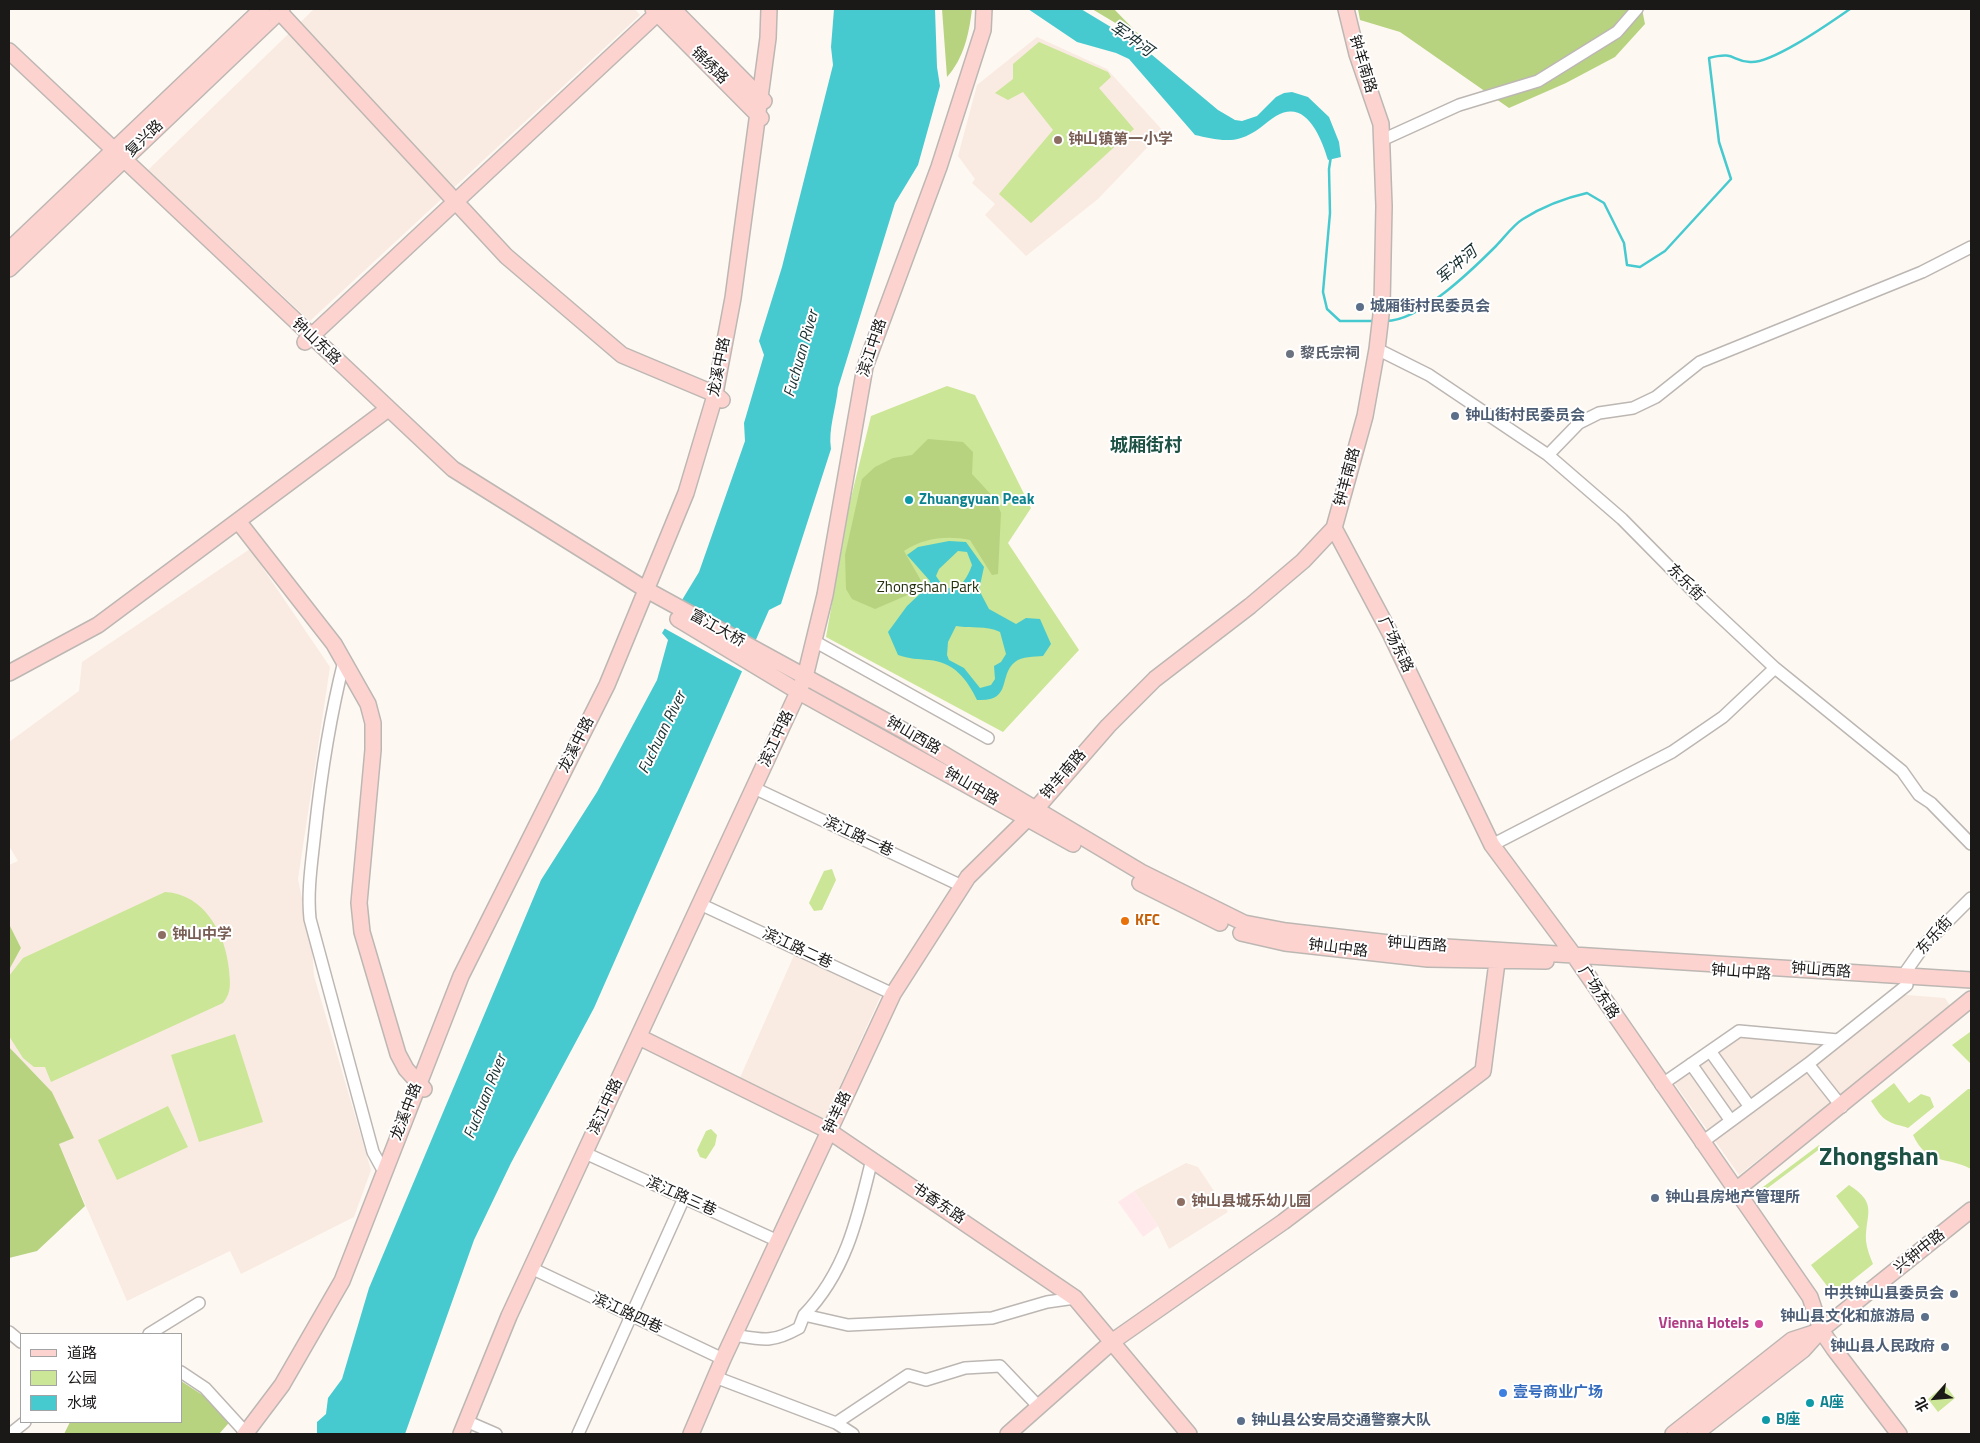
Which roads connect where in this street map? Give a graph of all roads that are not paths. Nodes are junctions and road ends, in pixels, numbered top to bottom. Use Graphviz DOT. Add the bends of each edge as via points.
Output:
graph roads {
  1 [pos="262,9"];
  2 [pos="280,9"];
  3 [pos="673,9"];
  4 [pos="769,9"];
  5 [pos="778,9"];
  6 [pos="984,9"];
  7 [pos="1346,9"];
  8 [pos="1638,9"];
  9 [pos="658,10"];
  10 [pos="9,51"];
  11 [pos="9,62"];
  12 [pos="762,109"];
  13 [pos="1382,140"];
  14 [pos="115,157"];
  15 [pos="455,202"];
  16 [pos="1971,247"];
  17 [pos="9,250"];
  18 [pos="9,269"];
  19 [pos="308,340"];
  20 [pos="1378,349"];
  21 [pos="719,397"];
  22 [pos="386,411"];
  23 [pos="1548,455"];
  24 [pos="238,521"];
  25 [pos="1334,528"];
  26 [pos="647,595"];
  27 [pos="814,641"];
  28 [pos="344,661"];
  29 [pos="1775,668"];
  30 [pos="775,670"];
  31 [pos="9,673"];
  32 [pos="805,678"];
  33 [pos="799,692"];
  34 [pos="988,738"];
  35 [pos="754,788"];
  36 [pos="1031,814"];
  37 [pos="1971,844"];
  38 [pos="1492,845"];
  39 [pos="962,886"];
  40 [pos="1971,898"];
  41 [pos="700,904"];
  42 [pos="1575,958"];
  43 [pos="1497,962"];
  44 [pos="1971,980"];
  45 [pos="1905,981"];
  46 [pos="1971,989"];
  47 [pos="893,994"];
  48 [pos="1971,999"];
  49 [pos="639,1037"];
  50 [pos="1838,1040"];
  51 [pos="1710,1052"];
  52 [pos="1691,1064"];
  53 [pos="1808,1064"];
  54 [pos="1662,1085"];
  55 [pos="422,1088"];
  56 [pos="1750,1107"];
  57 [pos="1842,1107"];
  58 [pos="1731,1121"];
  59 [pos="829,1131"];
  60 [pos="1702,1143"];
  61 [pos="585,1153"];
  62 [pos="872,1159"];
  63 [pos="384,1172"];
  64 [pos="1735,1191"];
  65 [pos="684,1198"];
  66 [pos="1971,1210"];
  67 [pos="778,1240"];
  68 [pos="531,1268"];
  69 [pos="1076,1298"];
  70 [pos="199,1303"];
  71 [pos="632,1316"];
  72 [pos="804,1316"];
  73 [pos="1822,1330"];
  74 [pos="9,1332"];
  75 [pos="151,1333"];
  76 [pos="734,1335"];
  77 [pos="20,1341"];
  78 [pos="1113,1341"];
  79 [pos="723,1359"];
  80 [pos="182,1373"];
  81 [pos="715,1377"];
  82 [pos="1039,1407"];
  83 [pos="24,1423"];
  84 [pos="836,1423"];
  85 [pos="464,1428"];
  86 [pos="10,1434"];
  87 [pos="249,1434"];
  88 [pos="496,1434"];
  89 [pos="578,1434"];
  90 [pos="691,1434"];
  91 [pos="853,1434"];
  92 [pos="1008,1434"];
  93 [pos="1189,1434"];
  94 [pos="1673,1434"];
  95 [pos="1695,1434"];
  96 [pos="1900,1434"];
  1 -- 14 [label="main road, 复兴路"];
  2 -- 14 [label="main road, 复兴路"];
  2 -- 15 [label="main road"];
  3 -- 12 [label="main road, 锦绣路"];
  4 -- 12 [label="main road, 龙溪中路"];
  5 -- 12 [label="main road, 龙溪中路" via="777,39"];
  6 -- 27 [label="main road, 滨江中路" via="983,30 939,167 864,367 838,524"];
  7 -- 13 [label="main road, 钟羊南路" via="1357,54 1381,124"];
  8 -- 13 [label="street" via="1617,32 1538,80 1459,105"];
  9 -- 12 [label="main road, 锦绣路"];
  9 -- 15 [label="main road"];
  10 -- 14 [label="main road, 钟山东路"];
  11 -- 14 [label="main road, 钟山东路"];
  12 -- 21 [label="main road, 龙溪中路" via="742,300"];
  13 -- 20 [label="main road, 钟羊南路" via="1384,206"];
  14 -- 17 [label="main road, 复兴路"];
  14 -- 18 [label="main road, 复兴路"];
  14 -- 19 [label="main road, 钟山东路"];
  15 -- 19 [label="main road"];
  15 -- 21 [label="main road" via="506,256 622,355"];
  16 -- 23 [label="street" via="1922,272 1700,362 1656,397 1633,408 1599,413 1580,423"];
  19 -- 22 [label="main road, 钟山东路"];
  20 -- 23 [label="street, 东乐街" via="1429,375"];
  20 -- 25 [label="main road, 钟羊南路" via="1365,416"];
  21 -- 26 [label="main road, 龙溪中路" via="694,496"];
  22 -- 24 [label="main road"];
  22 -- 26 [label="main road, 钟山东路" via="450,474"];
  23 -- 29 [label="street, 东乐街" via="1622,520"];
  24 -- 28 [label="main road"];
  24 -- 31 [label="main road" via="98,625"];
  25 -- 36 [label="main road, 钟羊南路" via="1303,561 1250,606 1155,679 1108,726"];
  25 -- 38 [label="main road, 广场东路" via="1390,633"];
  26 -- 30 [label="main road, 富江大桥"];
  26 -- 55 [label="main road, 龙溪中路" via="607,685 461,976"];
  27 -- 32 [label="main road, 滨江中路"];
  27 -- 34 [label="street"];
  28 -- 55 [label="main road" via="368,704 373,723 360,874 362,932 398,1054"];
  28 -- 63 [label="street" via="334,698 308,897 310,919 372,1152"];
  29 -- 37 [label="street, 东乐街" via="1902,771 1920,795 1932,802"];
  29 -- 38 [label="street" via="1723,717 1672,752"];
  30 -- 32 [label="main road, 钟山西路"];
  30 -- 33 [label="main road, 钟山中路"];
  32 -- 33 [label="main road, 滨江中路"];
  32 -- 36 [label="main road, 钟山西路" via="908,733"];
  33 -- 35 [label="main road, 滨江中路"];
  33 -- 36 [label="main road, 钟山中路"];
  35 -- 39 [label="street, 滨江路一巷"];
  35 -- 41 [label="main road, 滨江中路"];
  36 -- 39 [label="main road, 钟羊路"];
  36 -- 42 [label="main road, 钟山西路" via="1244,924 1286,932 1398,944"];
  36 -- 43 [label="main road, 钟山中路" via="1168,898 1243,934 1428,959"];
  38 -- 42 [label="main road, 广场东路"];
  39 -- 47 [label="main road, 钟羊路"];
  40 -- 45 [label="street, 东乐街" via="1926,943"];
  41 -- 47 [label="street, 滨江路二巷"];
  41 -- 49 [label="main road, 滨江中路"];
  42 -- 43 [label="main road, 钟山中路"];
  42 -- 45 [label="main road, 钟山中路"];
  42 -- 54 [label="main road, 广场东路"];
  43 -- 78 [label="main road" via="1483,1071 1283,1222"];
  44 -- 45 [label="main road"];
  45 -- 46 [label="main road, 钟山中路"];
  45 -- 50 [label="street, 东乐街"];
  47 -- 59 [label="main road, 钟羊路"];
  48 -- 57 [label="main road"];
  49 -- 59 [label="main road, 书香东路"];
  49 -- 61 [label="main road, 滨江中路"];
  50 -- 51 [label="street" via="1739,1031"];
  50 -- 53 [label="street, 东乐街"];
  51 -- 52 [label="street"];
  51 -- 56 [label="street"];
  52 -- 54 [label="street"];
  52 -- 58 [label="street"];
  53 -- 56 [label="street, 东乐街"];
  53 -- 57 [label="street"];
  54 -- 60 [label="main road, 广场东路"];
  55 -- 63 [label="main road, 龙溪中路"];
  55 -- 87 [label="main road, 龙溪中路" via="350,1285 289,1390"];
  56 -- 58 [label="street, 东乐街"];
  57 -- 64 [label="main road"];
  58 -- 60 [label="street, 东乐街"];
  59 -- 62 [label="main road, 书香东路"];
  59 -- 67 [label="main road, 钟羊路"];
  60 -- 64 [label="main road, 广场东路"];
  61 -- 65 [label="street, 滨江路三巷"];
  61 -- 68 [label="main road, 滨江中路"];
  62 -- 69 [label="main road, 书香东路"];
  62 -- 72 [label="street" via="859,1218 845,1256 821,1298"];
  63 -- 87 [label="main road, 龙溪中路" via="342,1281 282,1385"];
  64 -- 73 [label="main road, 广场东路" via="1810,1297"];
  65 -- 67 [label="street, 滨江路三巷"];
  65 -- 71 [label="street"];
  66 -- 73 [label="main road, 兴钟中路"];
  67 -- 76 [label="main road, 钟羊路"];
  68 -- 71 [label="street, 滨江路四巷"];
  68 -- 85 [label="main road, 滨江中路"];
  69 -- 72 [label="street" via="1046,1302 992,1318 848,1325"];
  69 -- 78 [label="main road, 书香东路"];
  70 -- 75 [label="street"];
  71 -- 79 [label="street, 滨江路四巷"];
  71 -- 89 [label="street"];
  72 -- 76 [label="street" via="800,1328 782,1338 767,1340"];
  73 -- 94 [label="main road, 兴钟中路" via="1792,1340"];
  73 -- 95 [label="main road, 兴钟中路" via="1803,1350"];
  73 -- 96 [label="main road, 广场东路"];
  74 -- 77 [label="street"];
  76 -- 79 [label="main road, 钟羊路"];
  78 -- 82 [label="main road"];
  78 -- 93 [label="main road, 书香东路"];
  79 -- 81 [label="main road, 钟羊路"];
  80 -- 87 [label="street" via="205,1388"];
  81 -- 84 [label="street"];
  81 -- 90 [label="main road, 钟羊路"];
  82 -- 84 [label="street" via="1000,1366 965,1368 926,1380 908,1375"];
  82 -- 92 [label="main road"];
  83 -- 86 [label="street"];
  84 -- 91 [label="street"];
  85 -- 88 [label="street"];
}
